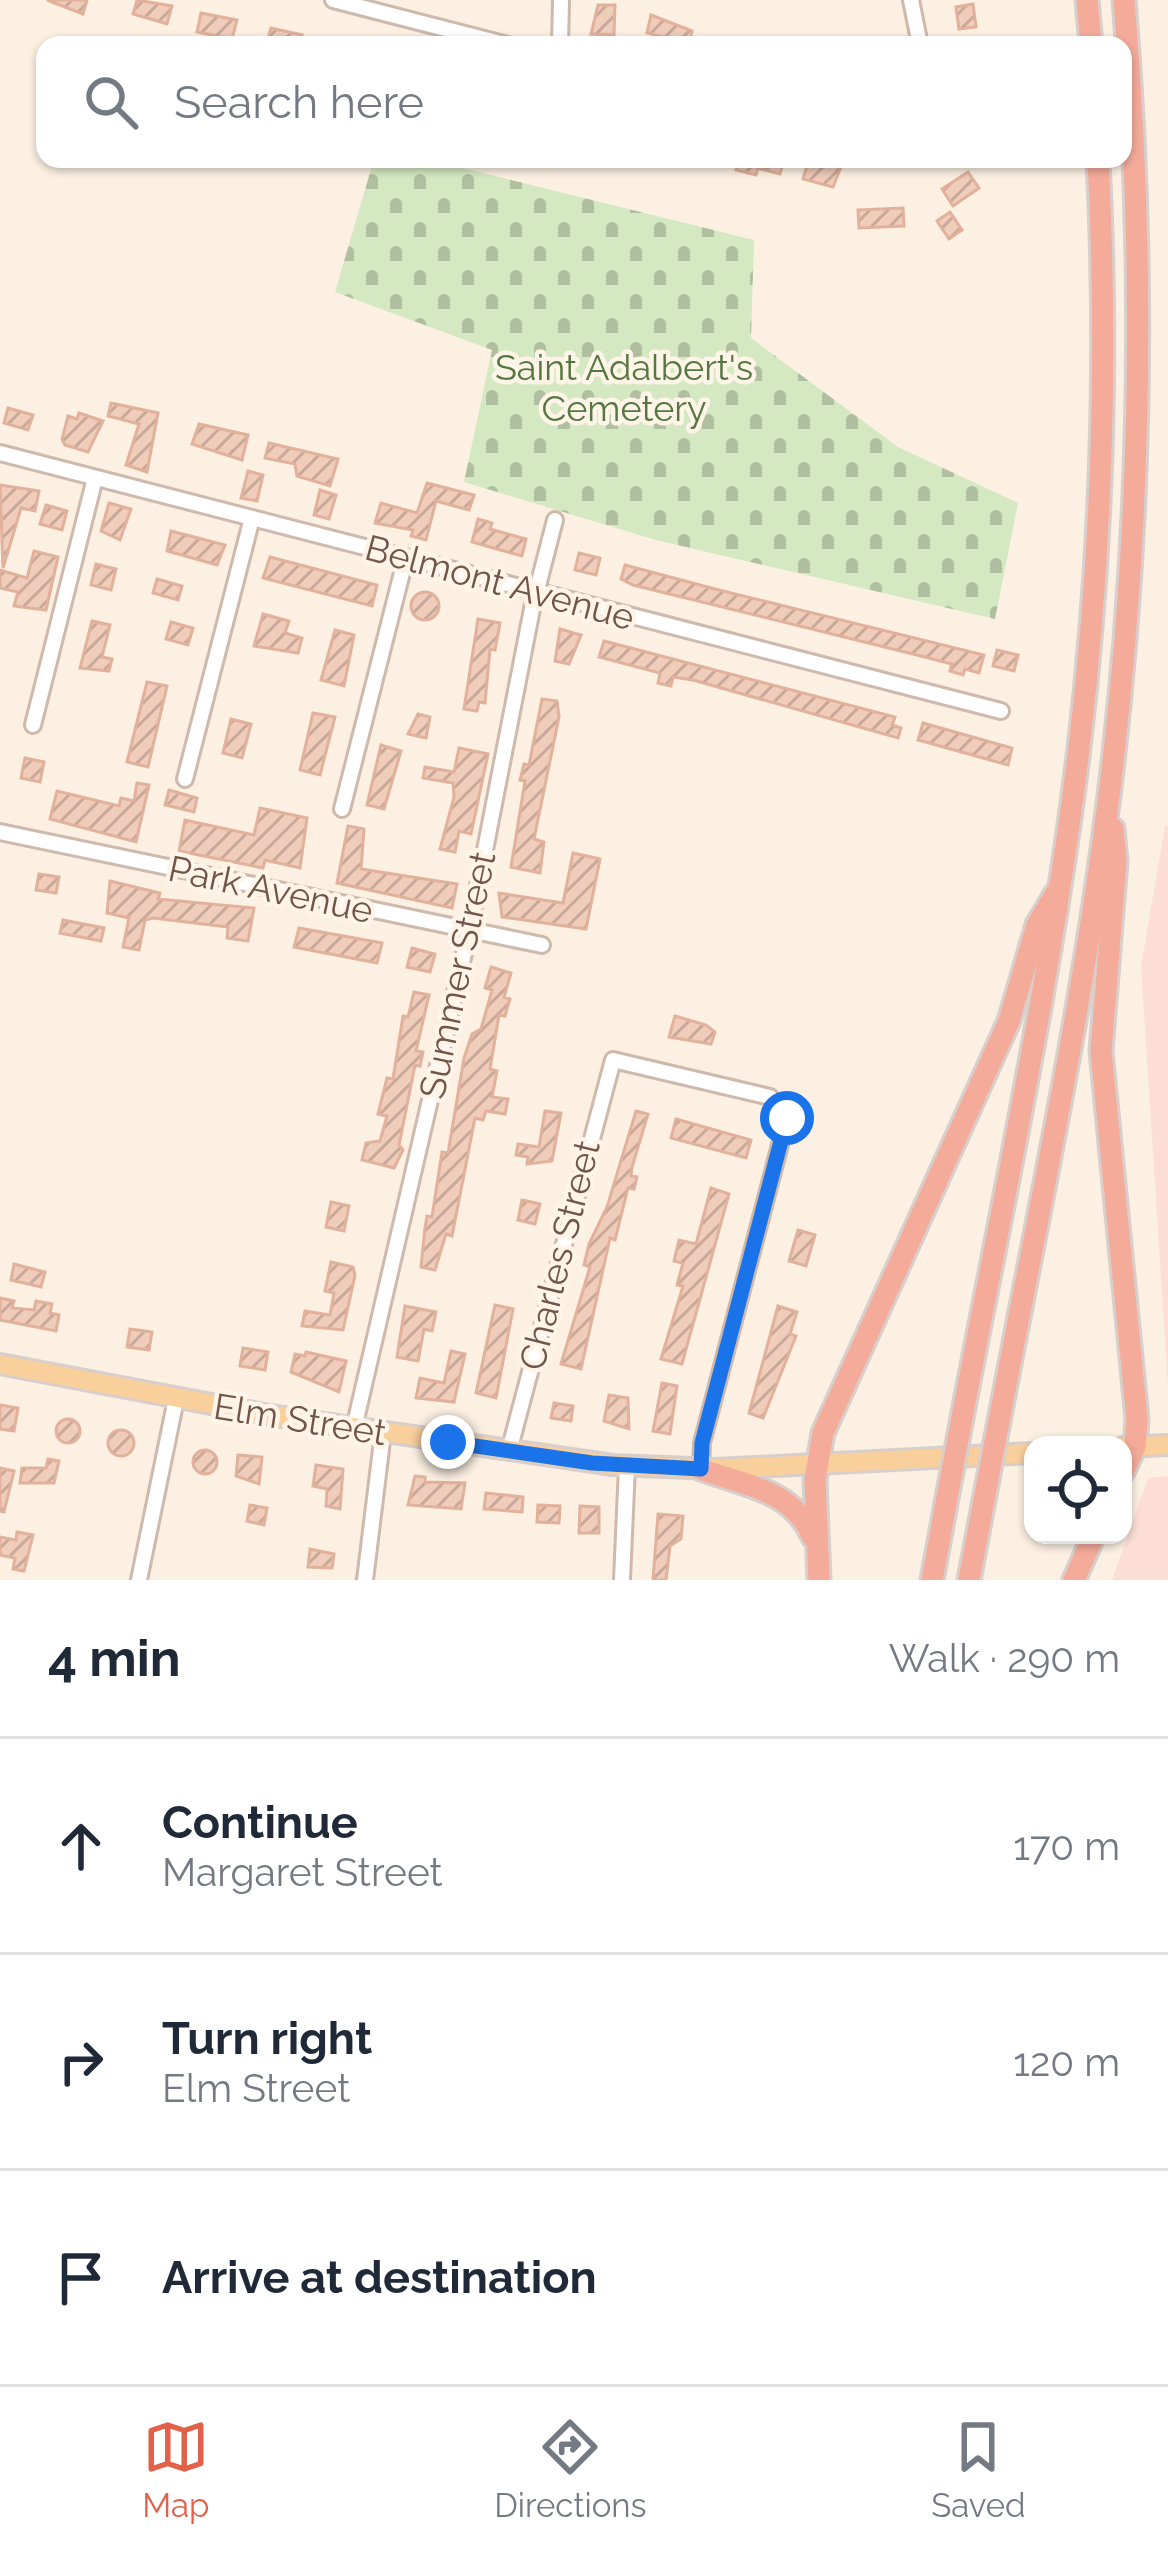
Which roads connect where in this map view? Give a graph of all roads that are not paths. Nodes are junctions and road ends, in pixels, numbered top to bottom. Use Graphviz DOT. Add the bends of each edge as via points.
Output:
graph roads {
  1 [pos="333,0"];
  2 [pos="561,0"];
  3 [pos="911,0"];
  4 [pos="1088,0"];
  5 [pos="1124,0"];
  6 [pos="473,36"];
  7 [pos="560,36"];
  8 [pos="918,36"];
  9 [pos="1090,36"];
  10 [pos="1126,36"];
  11 [pos="1132,143"];
  12 [pos="1098,168"];
  13 [pos="0,453"];
  14 [pos="95,478"];
  15 [pos="252,518"];
  16 [pos="555,520"];
  17 [pos="406,557"];
  18 [pos="536,591"];
  19 [pos="1001,711"];
  20 [pos="33,725"];
  21 [pos="185,779"];
  22 [pos="1108,805"];
  23 [pos="342,809"];
  24 [pos="0,832"];
  25 [pos="1060,888"];
  26 [pos="469,932"];
  27 [pos="542,945"];
  28 [pos="0,1364"];
  29 [pos="176,1399"];
  30 [pos="354,1428"];
  31 [pos="382,1432"];
  32 [pos="1132,1438"];
  33 [pos="1168,1444"];
  34 [pos="1132,1447"];
  35 [pos="509,1451"];
  36 [pos="1024,1454"];
  37 [pos="627,1466"];
  38 [pos="816,1466"];
  39 [pos="701,1469"];
  40 [pos="1090,1544"];
  41 [pos="816,1547"];
  42 [pos="139,1580"];
  43 [pos="365,1580"];
  44 [pos="622,1580"];
  45 [pos="819,1580"];
  46 [pos="932,1580"];
  47 [pos="969,1580"];
  48 [pos="1074,1580"];
  1 -- 6 [label="street"];
  2 -- 7 [label="street"];
  3 -- 8 [label="street"];
  4 -- 9 [label="highway"];
  5 -- 10 [label="highway"];
  11 -- 22 [label="highway" via="1138,402"];
  12 -- 25 [label="highway" via="1096,534"];
  13 -- 14 [label="street, Belmont Avenue"];
  14 -- 15 [label="street, Belmont Avenue"];
  14 -- 20 [label="street"];
  15 -- 17 [label="street, Belmont Avenue"];
  15 -- 21 [label="street"];
  16 -- 18 [label="street, Summer Street"];
  17 -- 18 [label="street, Belmont Avenue"];
  17 -- 23 [label="street"];
  18 -- 19 [label="street, Belmont Avenue"];
  18 -- 26 [label="street, Summer Street"];
  22 -- 32 [label="highway" via="1116,861 1101,1051 1138,1419"];
  22 -- 47 [label="highway, bridge"];
  24 -- 26 [label="street, Park Avenue"];
  25 -- 38 [label="highway" via="1040,919 1009,1021 826,1426"];
  25 -- 46 [label="highway, bridge"];
  26 -- 27 [label="street, Park Avenue"];
  26 -- 30 [label="street, Summer Street"];
  28 -- 29 [label="main road, Elm Street"];
  29 -- 30 [label="main road, Elm Street"];
  29 -- 42 [label="street"];
  30 -- 31 [label="main road, Elm Street"];
  31 -- 35 [label="main road, Elm Street"];
  31 -- 43 [label="street"];
  33 -- 34 [label="main road"];
  35 -- 37 [label="main road, Elm Street"];
  35 -- 39 [label="street, Charles Street" via="613,1060 770,1097 787,1118"];
  36 -- 38 [label="main road, Elm Street"];
  37 -- 39 [label="main road, Elm Street"];
  37 -- 44 [label="street"];
  38 -- 39 [label="main road, Elm Street"];
  38 -- 41 [label="highway"];
  39 -- 41 [label="highway" via="787,1500"];
  40 -- 48 [label="highway"];
  41 -- 45 [label="highway"];
}
